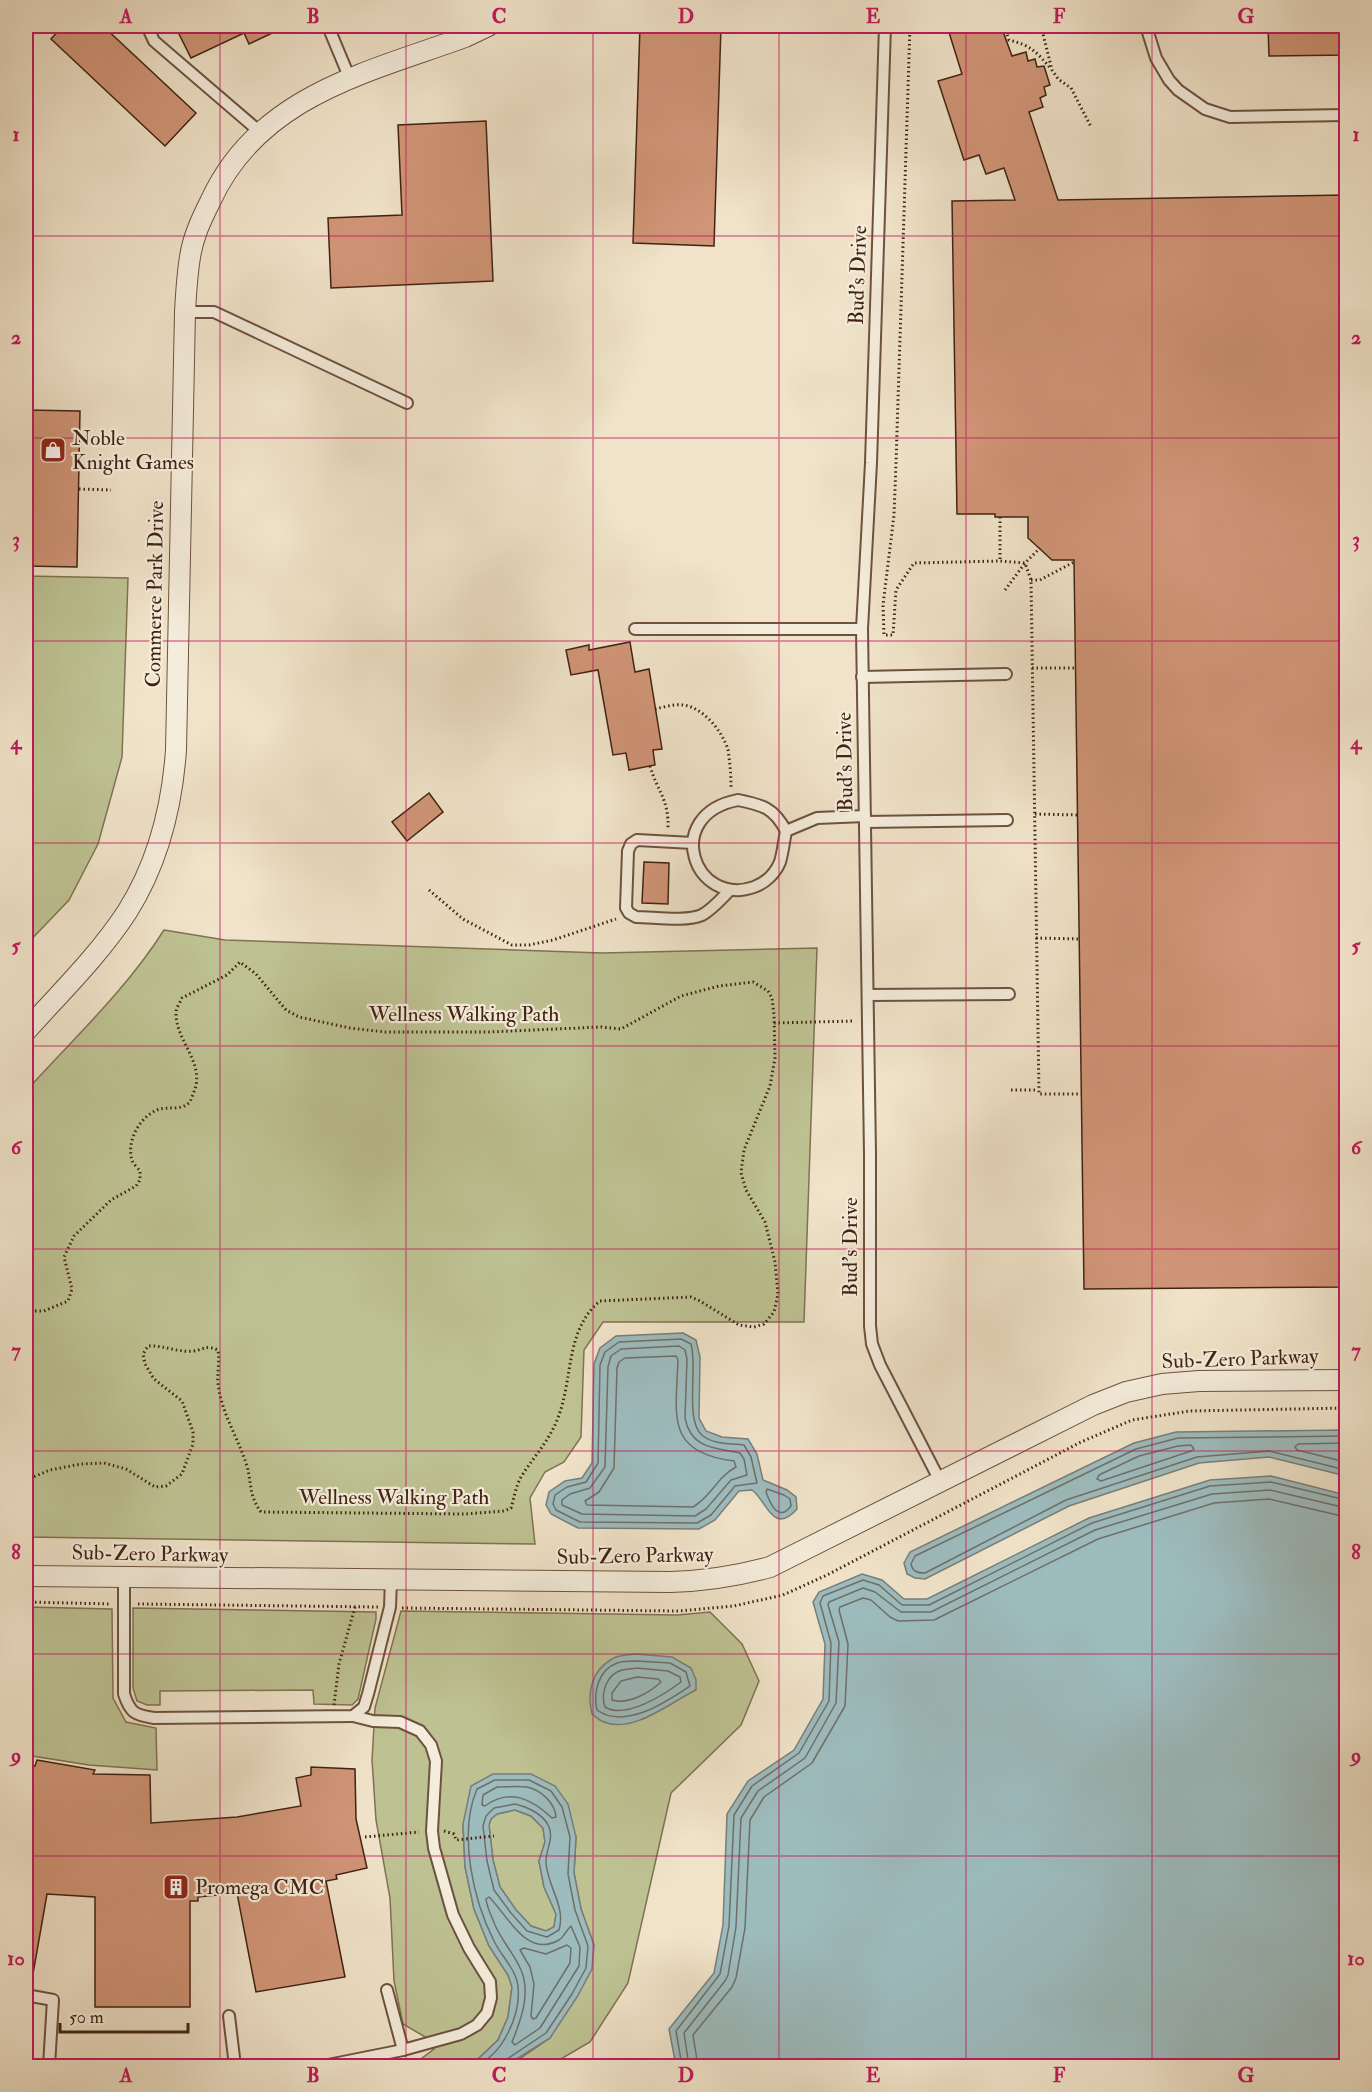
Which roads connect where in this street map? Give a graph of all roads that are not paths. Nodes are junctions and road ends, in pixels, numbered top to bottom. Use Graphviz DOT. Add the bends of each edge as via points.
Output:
graph roads {
  1 [pos="147,26"];
  2 [pos="488,26"];
  3 [pos="885,26"];
  4 [pos="1146,26"];
  5 [pos="330,31"];
  6 [pos="350,79"];
  7 [pos="1347,115"];
  8 [pos="260,132"];
  9 [pos="185,312"];
  10 [pos="407,403"];
  11 [pos="635,629"];
  12 [pos="862,629"];
  13 [pos="1006,674"];
  14 [pos="862,677"];
  15 [pos="865,819"];
  16 [pos="1007,820"];
  17 [pos="786,831"];
  18 [pos="693,843"];
  19 [pos="730,890"];
  20 [pos="1009,994"];
  21 [pos="868,995"];
  22 [pos="26,1032"];
  23 [pos="1347,1380"];
  24 [pos="940,1481"];
  25 [pos="26,1576"];
  26 [pos="124,1578"];
  27 [pos="391,1580"];
  28 [pos="353,1716"];
  29 [pos="387,1990"];
  30 [pos="26,1995"];
  31 [pos="229,2016"];
  32 [pos="403,2049"];
  33 [pos="49,2067"];
  34 [pos="235,2067"];
  35 [pos="323,2067"];
  1 -- 8 [label="lane" via="154,41"];
  2 -- 6 [label="street, Commerce Park Drive"];
  3 -- 12 [label="lane, Bud's Drive"];
  4 -- 7 [label="lane" via="1156,58 1169,81 1205,109 1230,117"];
  5 -- 6 [label="lane"];
  6 -- 8 [label="street, Commerce Park Drive" via="296,104"];
  8 -- 9 [label="street, Commerce Park Drive" via="233,162 197,229"];
  9 -- 10 [label="lane" via="214,312"];
  9 -- 22 [label="street, Commerce Park Drive" via="176,750 165,824 146,877 127,911 106,941"];
  11 -- 12 [label="lane"];
  12 -- 14 [label="lane, Bud's Drive"];
  13 -- 14 [label="lane"];
  14 -- 15 [label="lane, Bud's Drive"];
  15 -- 16 [label="lane"];
  15 -- 17 [label="lane" via="817,818"];
  15 -- 21 [label="lane, Bud's Drive"];
  17 -- 18 [label="lane" via="778,816 765,807 738,800 710,810 700,821"];
  17 -- 19 [label="lane" via="779,864 771,876 746,890"];
  18 -- 19 [label="lane" via="696,864 704,876"];
  18 -- 19 [label="lane" via="637,840 631,844 626,908 629,913 699,916"];
  20 -- 21 [label="lane"];
  21 -- 24 [label="lane, Bud's Drive" via="872,1344"];
  23 -- 24 [label="street, Sub-Zero Parkway" via="1199,1380 1125,1392"];
  24 -- 27 [label="street, Sub-Zero Parkway" via="802,1552 738,1576 670,1582"];
  25 -- 26 [label="street, Sub-Zero Parkway"];
  26 -- 27 [label="street, Sub-Zero Parkway"];
  26 -- 28 [label="lane" via="124,1694 129,1708 139,1716"];
  27 -- 28 [label="lane" via="390,1607 366,1701"];
  28 -- 32 [label="lane" via="400,1722 420,1731 431,1745 436,1761 432,1831 442,1881 453,1915 490,1982 487,2013 477,2025 461,2034"];
  29 -- 32 [label="lane"];
  30 -- 33 [label="lane" via="53,2000"];
  31 -- 34 [label="lane"];
  32 -- 35 [label="lane"];
}
